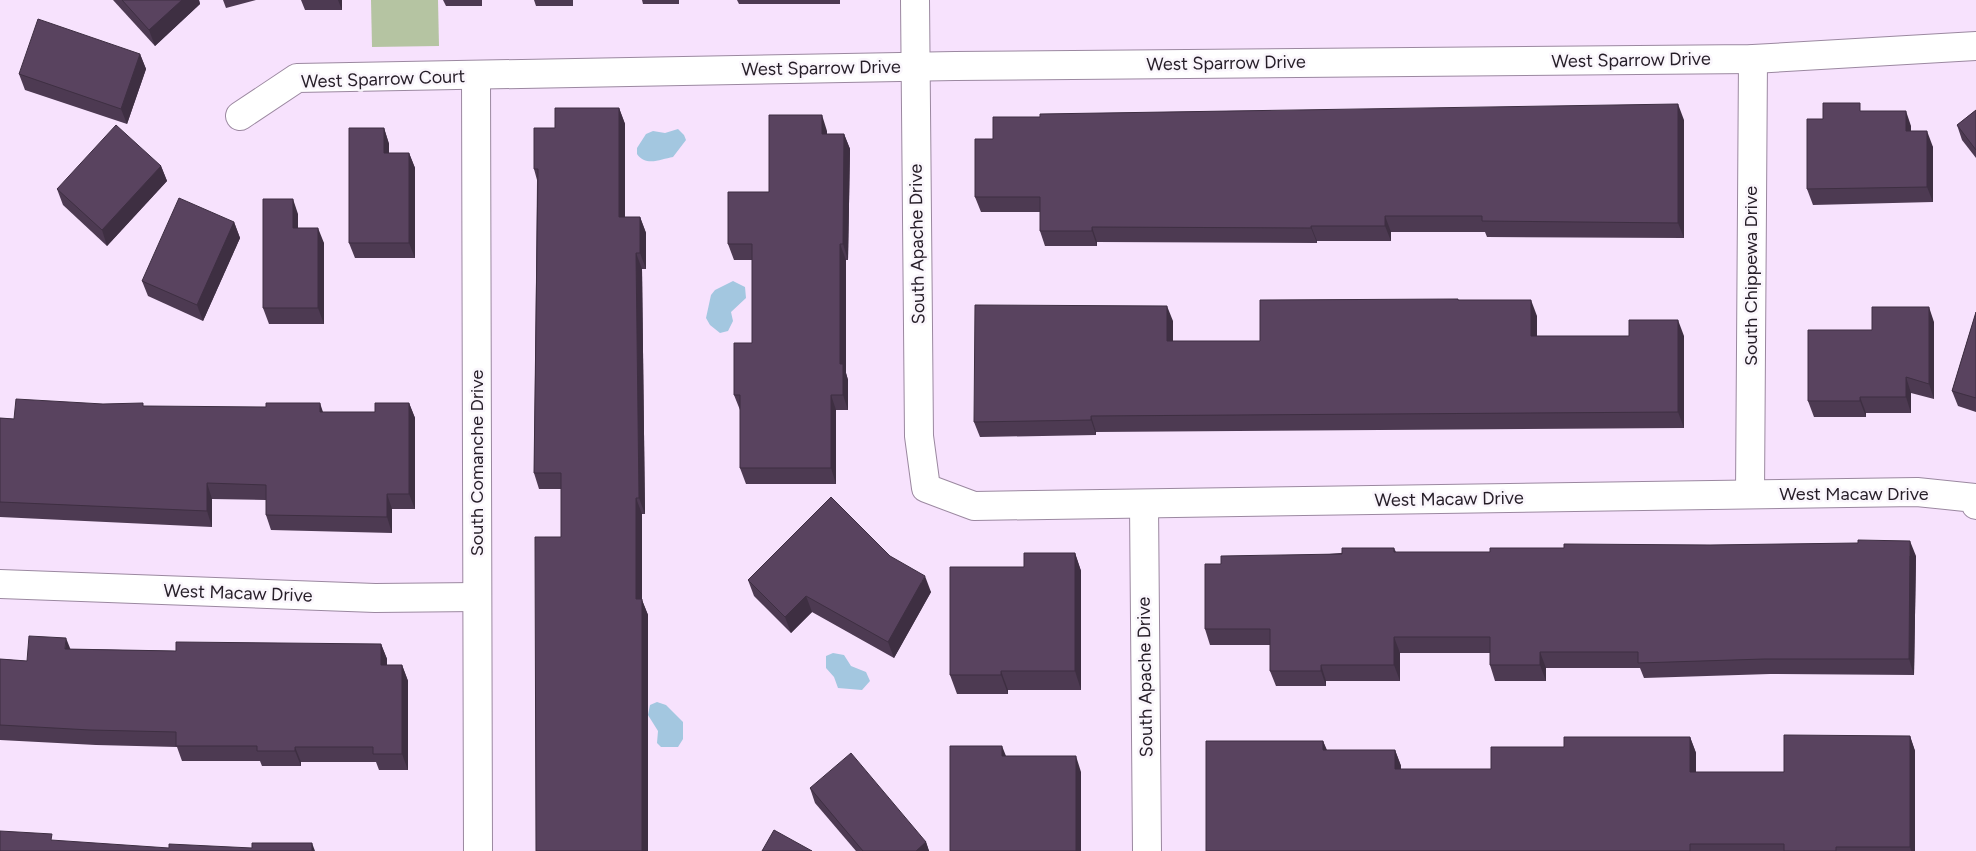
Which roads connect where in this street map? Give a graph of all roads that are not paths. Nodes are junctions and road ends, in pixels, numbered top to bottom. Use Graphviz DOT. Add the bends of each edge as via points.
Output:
graph roads {
  1 [pos="915,0"];
  2 [pos="1976,46"];
  3 [pos="1753,59"];
  4 [pos="915,66"];
  5 [pos="476,76"];
  6 [pos="240,116"];
  7 [pos="926,488"];
  8 [pos="1750,494"];
  9 [pos="1975,498"];
  10 [pos="1144,504"];
  11 [pos="1976,506"];
  12 [pos="0,584"];
  13 [pos="477,597"];
  14 [pos="478,851"];
  15 [pos="1147,851"];
  1 -- 4 [label="street, South Apache Drive"];
  2 -- 3 [label="street, West Sparrow Drive"];
  3 -- 4 [label="street, West Sparrow Drive"];
  3 -- 8 [label="street, South Chippewa Drive"];
  4 -- 5 [label="street, West Sparrow Drive"];
  4 -- 7 [label="street, South Apache Drive" via="919,436"];
  5 -- 6 [label="street, West Sparrow Court" via="297,78"];
  5 -- 13 [label="street, South Comanche Drive"];
  7 -- 10 [label="street, West Macaw Drive" via="974,506"];
  8 -- 9 [label="street, West Macaw Drive" via="1917,492"];
  8 -- 10 [label="street, West Macaw Drive"];
  9 -- 11 [label="street"];
  10 -- 15 [label="street, South Apache Drive"];
  12 -- 13 [label="street, West Macaw Drive" via="375,598"];
  13 -- 14 [label="street, South Comanche Drive"];
}
